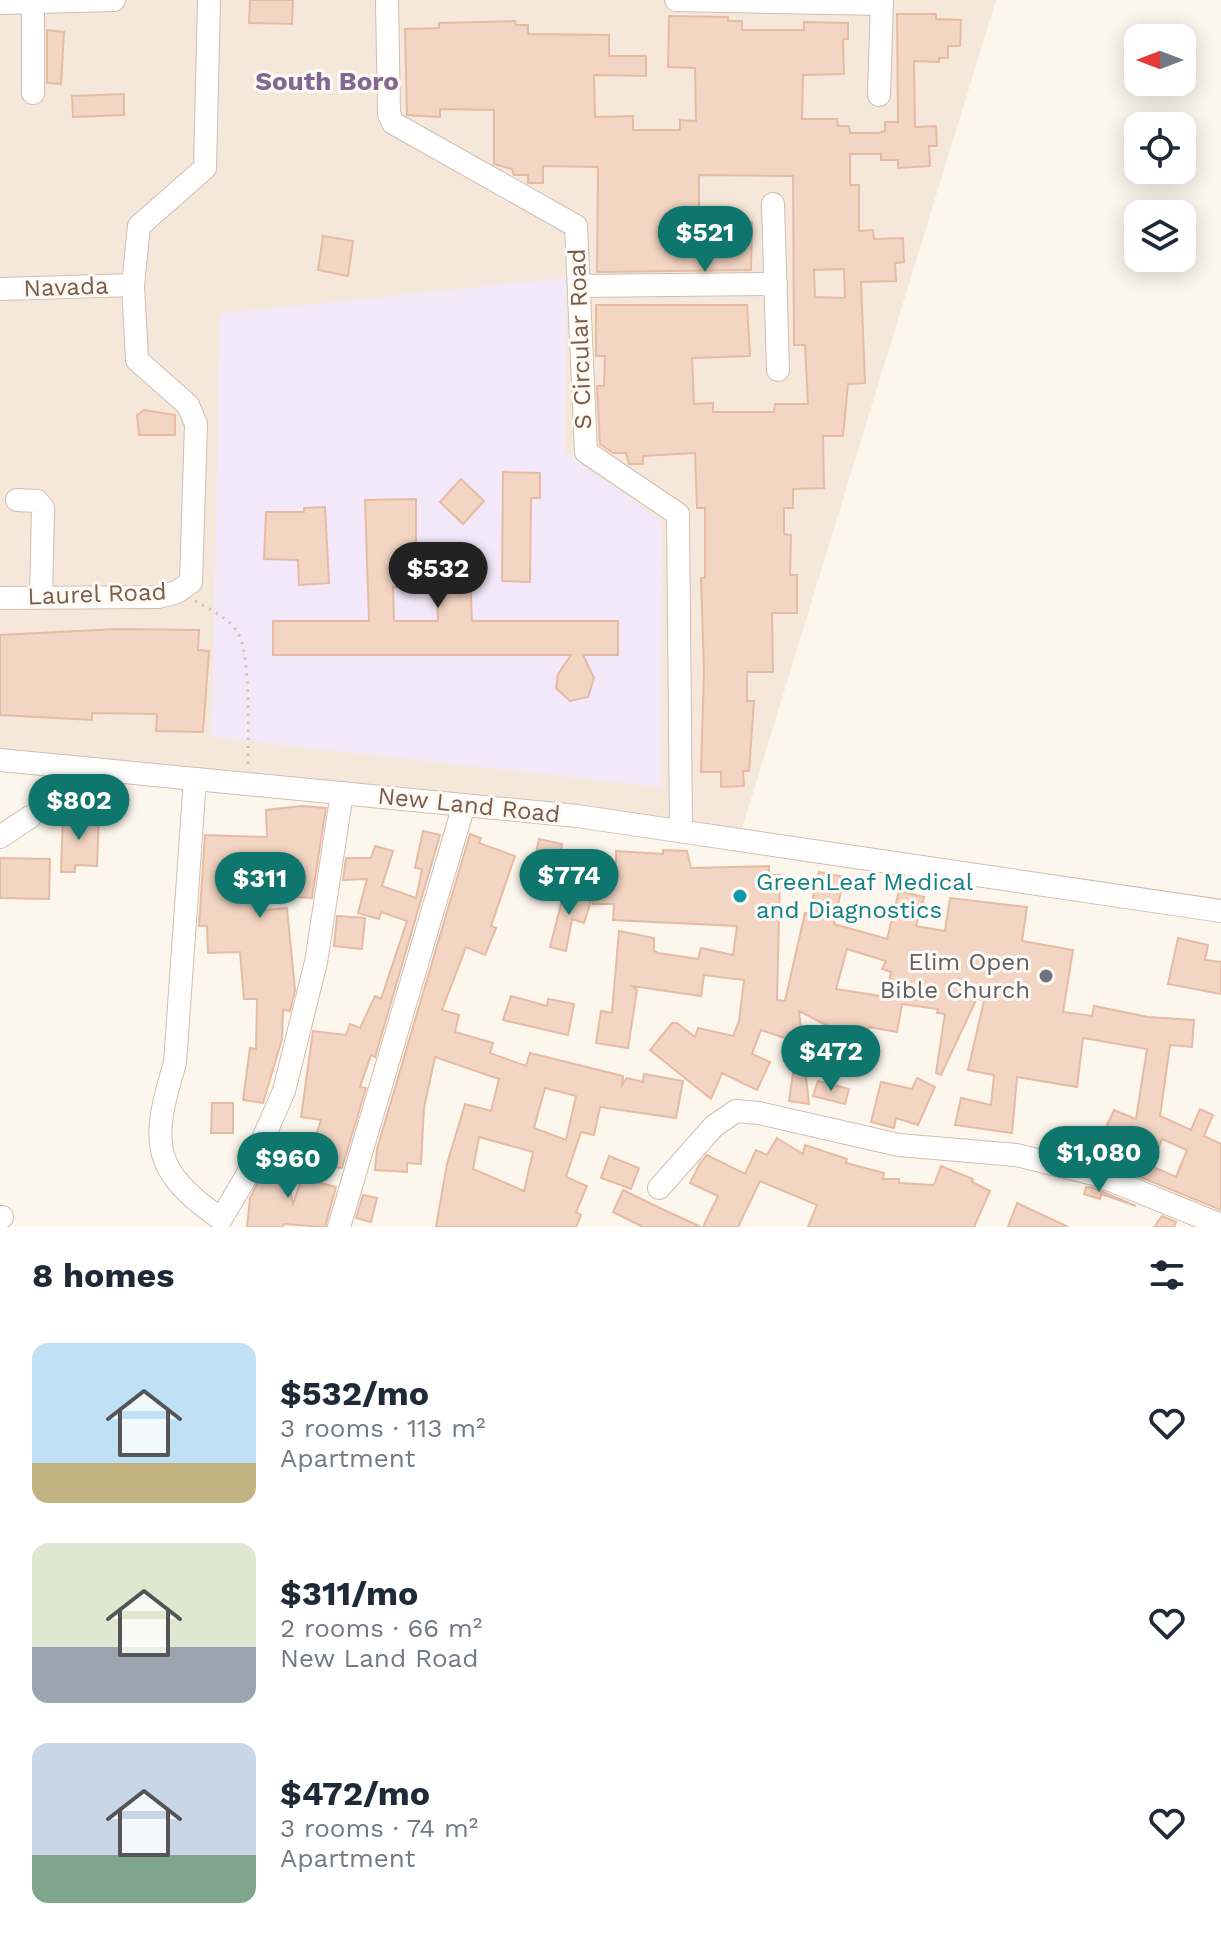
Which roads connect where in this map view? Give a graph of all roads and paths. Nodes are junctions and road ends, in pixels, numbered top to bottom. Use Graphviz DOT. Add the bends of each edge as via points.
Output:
graph roads {
  1 [pos="114,0"];
  2 [pos="209,0"];
  3 [pos="387,0"];
  4 [pos="676,0"];
  5 [pos="33,1"];
  6 [pos="882,2"];
  7 [pos="0,3"];
  8 [pos="33,93"];
  9 [pos="879,95"];
  10 [pos="773,204"];
  11 [pos="776,284"];
  12 [pos="133,285"];
  13 [pos="579,286"];
  14 [pos="0,289"];
  15 [pos="778,370"];
  16 [pos="17,500"];
  17 [pos="184,587"];
  18 [pos="41,597"];
  19 [pos="0,598"];
  20 [pos="0,760"];
  21 [pos="195,779"];
  22 [pos="247,782"];
  23 [pos="342,793"];
  24 [pos="464,805"];
  25 [pos="30,817"];
  26 [pos="681,831"];
  27 [pos="0,837"];
  28 [pos="1221,911"];
  29 [pos="659,1188"];
  30 [pos="222,1223"];
  31 [pos="1221,1225"];
  32 [pos="339,1227"];
  1 -- 5 [label="street"];
  2 -- 12 [label="street" via="205,168 139,226"];
  3 -- 13 [label="street, S Circular Road" via="393,123 576,226"];
  4 -- 6 [label="street"];
  5 -- 7 [label="street"];
  5 -- 8 [label="street"];
  6 -- 9 [label="street"];
  10 -- 11 [label="street"];
  11 -- 13 [label="street"];
  11 -- 15 [label="street"];
  12 -- 14 [label="street, Navada"];
  12 -- 17 [label="street" via="137,360 188,405 196,424"];
  13 -- 26 [label="street, S Circular Road" via="586,452 671,507 681,524"];
  16 -- 18 [label="street" via="37,501 43,508"];
  17 -- 18 [label="street, Laurel Road" via="158,597"];
  17 -- 22 [label="path" via="222,615 239,636 246,678"];
  18 -- 19 [label="street, Laurel Road"];
  20 -- 21 [label="street, New Land Road"];
  21 -- 22 [label="street, New Land Road"];
  21 -- 30 [label="street" via="175,1063 161,1136 163,1162 176,1184"];
  22 -- 23 [label="street, New Land Road"];
  23 -- 24 [label="street, New Land Road"];
  23 -- 30 [label="street" via="316,962 284,1091"];
  24 -- 26 [label="street, New Land Road"];
  24 -- 32 [label="street"];
  25 -- 27 [label="street"];
  26 -- 28 [label="street, New Land Road"];
  29 -- 31 [label="street" via="714,1126 736,1111 899,1145 1029,1159 1098,1175"];
}
